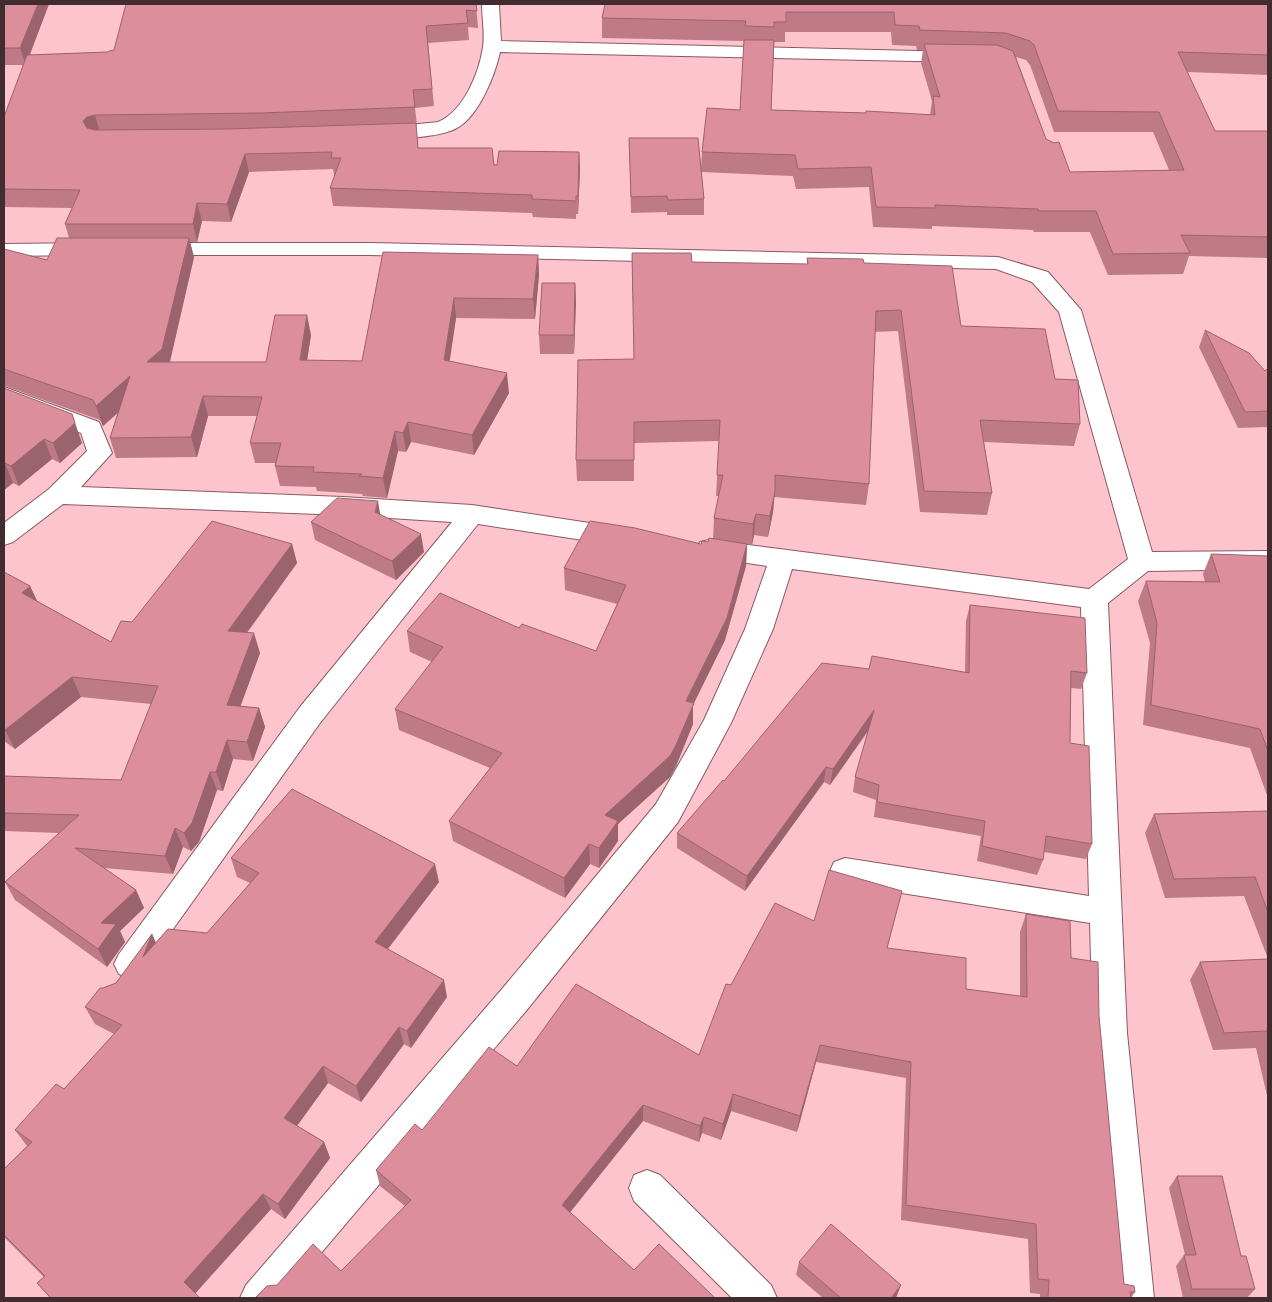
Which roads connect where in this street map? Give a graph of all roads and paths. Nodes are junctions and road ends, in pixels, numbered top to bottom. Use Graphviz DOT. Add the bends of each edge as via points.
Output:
graph roads {
  1 [pos="490,4"];
  2 [pos="492,46"];
  3 [pos="976,57"];
  4 [pos="364,135"];
  5 [pos="4,250"];
  6 [pos="4,395"];
  7 [pos="58,496"];
  8 [pos="472,514"];
  9 [pos="4,536"];
  10 [pos="646,540"];
  11 [pos="685,546"];
  12 [pos="782,560"];
  13 [pos="1268,560"];
  14 [pos="1142,562"];
  15 [pos="1094,599"];
  16 [pos="845,872"];
  17 [pos="1105,912"];
  18 [pos="118,981"];
  19 [pos="646,1188"];
  20 [pos="259,1298"];
  21 [pos="758,1298"];
  22 [pos="1135,1298"];
  1 -- 2 [label="street"];
  2 -- 3 [label="street"];
  2 -- 4 [label="street" via="479,87 469,106 452,123 429,130"];
  5 -- 14 [label="street" via="370,249 998,263 1040,277 1070,310"];
  6 -- 7 [label="street" via="91,428 100,453"];
  7 -- 8 [label="street"];
  7 -- 9 [label="street"];
  8 -- 10 [label="street"];
  8 -- 18 [label="street" via="310,715"];
  11 -- 12 [label="street"];
  12 -- 15 [label="street"];
  12 -- 20 [label="street" via="759,628 717,723 667,813 507,1008"];
  13 -- 14 [label="street"];
  14 -- 15 [label="street"];
  15 -- 17 [label="street"];
  16 -- 17 [label="street"];
  17 -- 22 [label="street" via="1110,1033"];
  19 -- 21 [label="street"];
}
